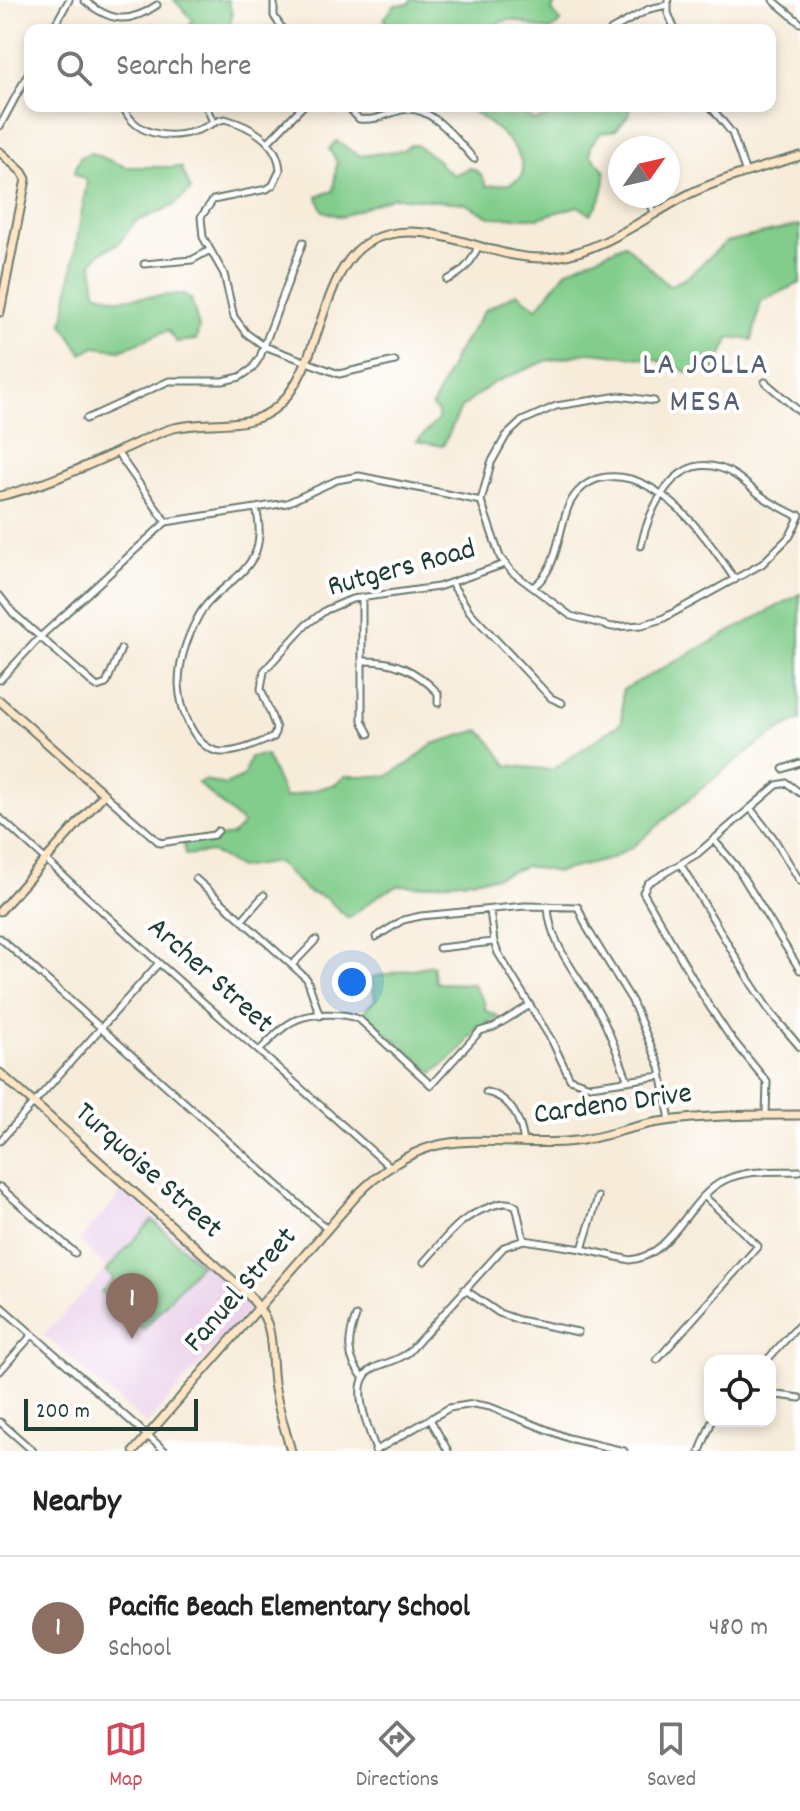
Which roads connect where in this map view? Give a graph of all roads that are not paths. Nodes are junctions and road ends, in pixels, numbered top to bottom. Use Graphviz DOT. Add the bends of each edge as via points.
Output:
graph roads {
  1 [pos="69,0"];
  2 [pos="84,0"];
  3 [pos="274,0"];
  4 [pos="773,0"];
  5 [pos="667,2"];
  6 [pos="157,5"];
  7 [pos="800,23"];
  8 [pos="55,24"];
  9 [pos="279,24"];
  10 [pos="622,24"];
  11 [pos="673,24"];
  12 [pos="24,81"];
  13 [pos="126,112"];
  14 [pos="209,112"];
  15 [pos="297,112"];
  16 [pos="353,112"];
  17 [pos="397,112"];
  18 [pos="420,112"];
  19 [pos="715,112"];
  20 [pos="213,122"];
  21 [pos="0,126"];
  22 [pos="268,142"];
  23 [pos="0,152"];
  24 [pos="800,156"];
  25 [pos="474,159"];
  26 [pos="746,173"];
  27 [pos="652,208"];
  28 [pos="654,212"];
  29 [pos="303,242"];
  30 [pos="478,247"];
  31 [pos="210,250"];
  32 [pos="144,264"];
  33 [pos="447,280"];
  34 [pos="0,312"];
  35 [pos="264,346"];
  36 [pos="308,360"];
  37 [pos="395,361"];
  38 [pos="765,382"];
  39 [pos="654,401"];
  40 [pos="800,412"];
  41 [pos="86,419"];
  42 [pos="117,452"];
  43 [pos="662,495"];
  44 [pos="0,496"];
  45 [pos="481,501"];
  46 [pos="256,508"];
  47 [pos="800,516"];
  48 [pos="166,522"];
  49 [pos="641,546"];
  50 [pos="505,564"];
  51 [pos="735,580"];
  52 [pos="452,584"];
  53 [pos="533,587"];
  54 [pos="0,596"];
  55 [pos="362,597"];
  56 [pos="40,637"];
  57 [pos="121,649"];
  58 [pos="362,661"];
  59 [pos="0,680"];
  60 [pos="0,701"];
  61 [pos="438,703"];
  62 [pos="562,703"];
  63 [pos="369,734"];
  64 [pos="800,763"];
  65 [pos="783,769"];
  66 [pos="800,793"];
  67 [pos="104,794"];
  68 [pos="750,808"];
  69 [pos="0,818"];
  70 [pos="218,831"];
  71 [pos="714,840"];
  72 [pos="47,859"];
  73 [pos="681,865"];
  74 [pos="196,879"];
  75 [pos="800,881"];
  76 [pos="264,895"];
  77 [pos="548,906"];
  78 [pos="490,910"];
  79 [pos="0,911"];
  80 [pos="242,920"];
  81 [pos="376,937"];
  82 [pos="0,938"];
  83 [pos="316,940"];
  84 [pos="494,942"];
  85 [pos="439,948"];
  86 [pos="159,963"];
  87 [pos="293,964"];
  88 [pos="800,970"];
  89 [pos="530,1005"];
  90 [pos="320,1016"];
  91 [pos="100,1027"];
  92 [pos="800,1047"];
  93 [pos="259,1051"];
  94 [pos="0,1073"];
  95 [pos="661,1076"];
  96 [pos="628,1081"];
  97 [pos="486,1092"];
  98 [pos="33,1103"];
  99 [pos="766,1115"];
  100 [pos="800,1115"];
  101 [pos="670,1121"];
  102 [pos="0,1141"];
  103 [pos="524,1143"];
  104 [pos="390,1167"];
  105 [pos="800,1171"];
  106 [pos="0,1187"];
  107 [pos="598,1197"];
  108 [pos="705,1197"];
  109 [pos="327,1229"];
  110 [pos="524,1240"];
  111 [pos="582,1249"];
  112 [pos="75,1253"];
  113 [pos="424,1262"];
  114 [pos="464,1289"];
  115 [pos="0,1306"];
  116 [pos="261,1308"];
  117 [pos="356,1316"];
  118 [pos="800,1324"];
  119 [pos="578,1332"];
  120 [pos="32,1335"];
  121 [pos="772,1355"];
  122 [pos="657,1360"];
  123 [pos="0,1371"];
  124 [pos="364,1378"];
  125 [pos="776,1395"];
  126 [pos="800,1398"];
  127 [pos="430,1419"];
  128 [pos="0,1422"];
  129 [pos="710,1427"];
  130 [pos="148,1436"];
  131 [pos="33,1451"];
  132 [pos="134,1451"];
  133 [pos="165,1451"];
  134 [pos="291,1451"];
  135 [pos="376,1451"];
  136 [pos="448,1451"];
  137 [pos="624,1451"];
  138 [pos="700,1451"];
  1 -- 8 [label="street"];
  2 -- 6 [label="street" via="119,19"];
  3 -- 9 [label="street"];
  4 -- 7 [label="street"];
  5 -- 10 [label="street"];
  5 -- 11 [label="street"];
  12 -- 21 [label="street"];
  13 -- 20 [label="street" via="138,128 154,133 193,132"];
  14 -- 20 [label="street"];
  15 -- 22 [label="street"];
  16 -- 17 [label="street" via="374,121"];
  18 -- 25 [label="street" via="445,128"];
  19 -- 26 [label="street" via="732,133"];
  20 -- 22 [label="street" via="240,123"];
  22 -- 31 [label="street" via="279,162 277,179 267,189 220,197 208,205 200,223"];
  23 -- 34 [label="street" via="25,176"];
  24 -- 26 [label="street"];
  26 -- 28 [label="street"];
  27 -- 28 [label="street"];
  28 -- 30 [label="street" via="606,240 555,257 519,257"];
  29 -- 35 [label="street"];
  30 -- 33 [label="street" via="459,275"];
  30 -- 36 [label="street" via="422,231 368,242 340,273"];
  31 -- 32 [label="street" via="192,260"];
  31 -- 35 [label="street" via="224,274 234,317"];
  35 -- 36 [label="street"];
  35 -- 41 [label="street" via="252,369 240,377 169,381"];
  36 -- 37 [label="street" via="339,374"];
  36 -- 42 [label="street" via="278,406 263,415 245,422 171,428"];
  38 -- 40 [label="street"];
  39 -- 45 [label="street" via="619,396 556,406 522,421 491,463"];
  42 -- 44 [label="street" via="41,485"];
  42 -- 48 [label="street"];
  43 -- 47 [label="street" via="684,471 717,466"];
  43 -- 49 [label="street"];
  43 -- 51 [label="street" via="691,522"];
  43 -- 53 [label="street" via="648,484 615,475 580,489 570,503 549,572"];
  45 -- 46 [label="street" via="359,476 287,503"];
  45 -- 50 [label="street"];
  46 -- 48 [label="street"];
  46 -- 55 [label="street, Rutgers Road" via="255,553 242,575 197,617 182,659 182,703 201,744 221,752 274,737 276,728 261,689 264,671 306,625 326,610"];
  47 -- 51 [label="street, Rutgers Road" via="778,551"];
  48 -- 56 [label="street"];
  50 -- 52 [label="street, Rutgers Road"];
  50 -- 53 [label="street, Rutgers Road"];
  51 -- 53 [label="street, Rutgers Road" via="662,619 612,627 571,616"];
  52 -- 55 [label="street, Rutgers Road"];
  52 -- 62 [label="street" via="470,612 551,698"];
  54 -- 56 [label="street"];
  55 -- 58 [label="street"];
  56 -- 57 [label="street" via="101,688"];
  56 -- 59 [label="street"];
  58 -- 61 [label="street" via="402,665 438,693"];
  58 -- 63 [label="street" via="362,721"];
  60 -- 67 [label="street"];
  64 -- 65 [label="street"];
  66 -- 68 [label="street" via="787,783 777,785"];
  67 -- 70 [label="street" via="160,843"];
  67 -- 72 [label="street"];
  68 -- 71 [label="street"];
  68 -- 75 [label="street"];
  69 -- 72 [label="street, Archer Street"];
  71 -- 73 [label="street"];
  71 -- 88 [label="street" via="736,866"];
  72 -- 79 [label="street"];
  72 -- 86 [label="street, Archer Street"];
  73 -- 92 [label="street" via="751,983"];
  73 -- 99 [label="street" via="644,886 644,897 720,1022 767,1082"];
  74 -- 80 [label="street"];
  76 -- 80 [label="street"];
  77 -- 78 [label="street"];
  77 -- 95 [label="street" via="578,907 632,1001"];
  77 -- 96 [label="street" via="556,942 601,1014"];
  78 -- 81 [label="street" via="403,920"];
  78 -- 84 [label="street"];
  80 -- 87 [label="street"];
  82 -- 91 [label="street"];
  83 -- 87 [label="street"];
  84 -- 85 [label="street"];
  84 -- 89 [label="street"];
  86 -- 91 [label="street"];
  86 -- 93 [label="street, Archer Street"];
  87 -- 90 [label="street" via="314,992"];
  89 -- 90 [label="street" via="480,1031 431,1085 360,1020 343,1013"];
  89 -- 96 [label="street" via="570,1079 590,1086"];
  90 -- 93 [label="street" via="298,1019"];
  91 -- 98 [label="street"];
  91 -- 109 [label="street"];
  93 -- 104 [label="street, Archer Street"];
  94 -- 98 [label="street, Turquoise Street"];
  95 -- 96 [label="street"];
  95 -- 101 [label="street"];
  97 -- 103 [label="street" via="498,1094 515,1111"];
  98 -- 102 [label="street"];
  98 -- 116 [label="street, Turquoise Street"];
  99 -- 100 [label="street, Cardeno Drive"];
  99 -- 101 [label="street, Cardeno Drive"];
  101 -- 103 [label="street, Cardeno Drive" via="577,1141"];
  103 -- 104 [label="street, Cardeno Drive" via="435,1146"];
  104 -- 109 [label="street, Fanuel Street"];
  105 -- 108 [label="street" via="737,1176"];
  106 -- 112 [label="street"];
  107 -- 111 [label="street"];
  108 -- 111 [label="street" via="649,1255 630,1260"];
  108 -- 122 [label="street" via="758,1246"];
  109 -- 116 [label="street, Fanuel Street"];
  110 -- 111 [label="street"];
  110 -- 113 [label="street" via="516,1206 500,1203 464,1218"];
  110 -- 114 [label="street" via="504,1247"];
  114 -- 119 [label="street" via="499,1313"];
  114 -- 124 [label="street" via="409,1352"];
  115 -- 120 [label="street"];
  116 -- 130 [label="street, Fanuel Street"];
  116 -- 134 [label="street" via="271,1330 274,1384"];
  117 -- 124 [label="street" via="348,1353"];
  118 -- 121 [label="street"];
  120 -- 123 [label="street"];
  120 -- 130 [label="street"];
  124 -- 135 [label="street" via="361,1398"];
  125 -- 126 [label="street"];
  127 -- 135 [label="street"];
  127 -- 136 [label="street"];
  127 -- 137 [label="street" via="449,1408 474,1404 568,1438"];
  128 -- 131 [label="street"];
  129 -- 138 [label="street"];
  130 -- 132 [label="street, Fanuel Street"];
  130 -- 133 [label="street"];
}
